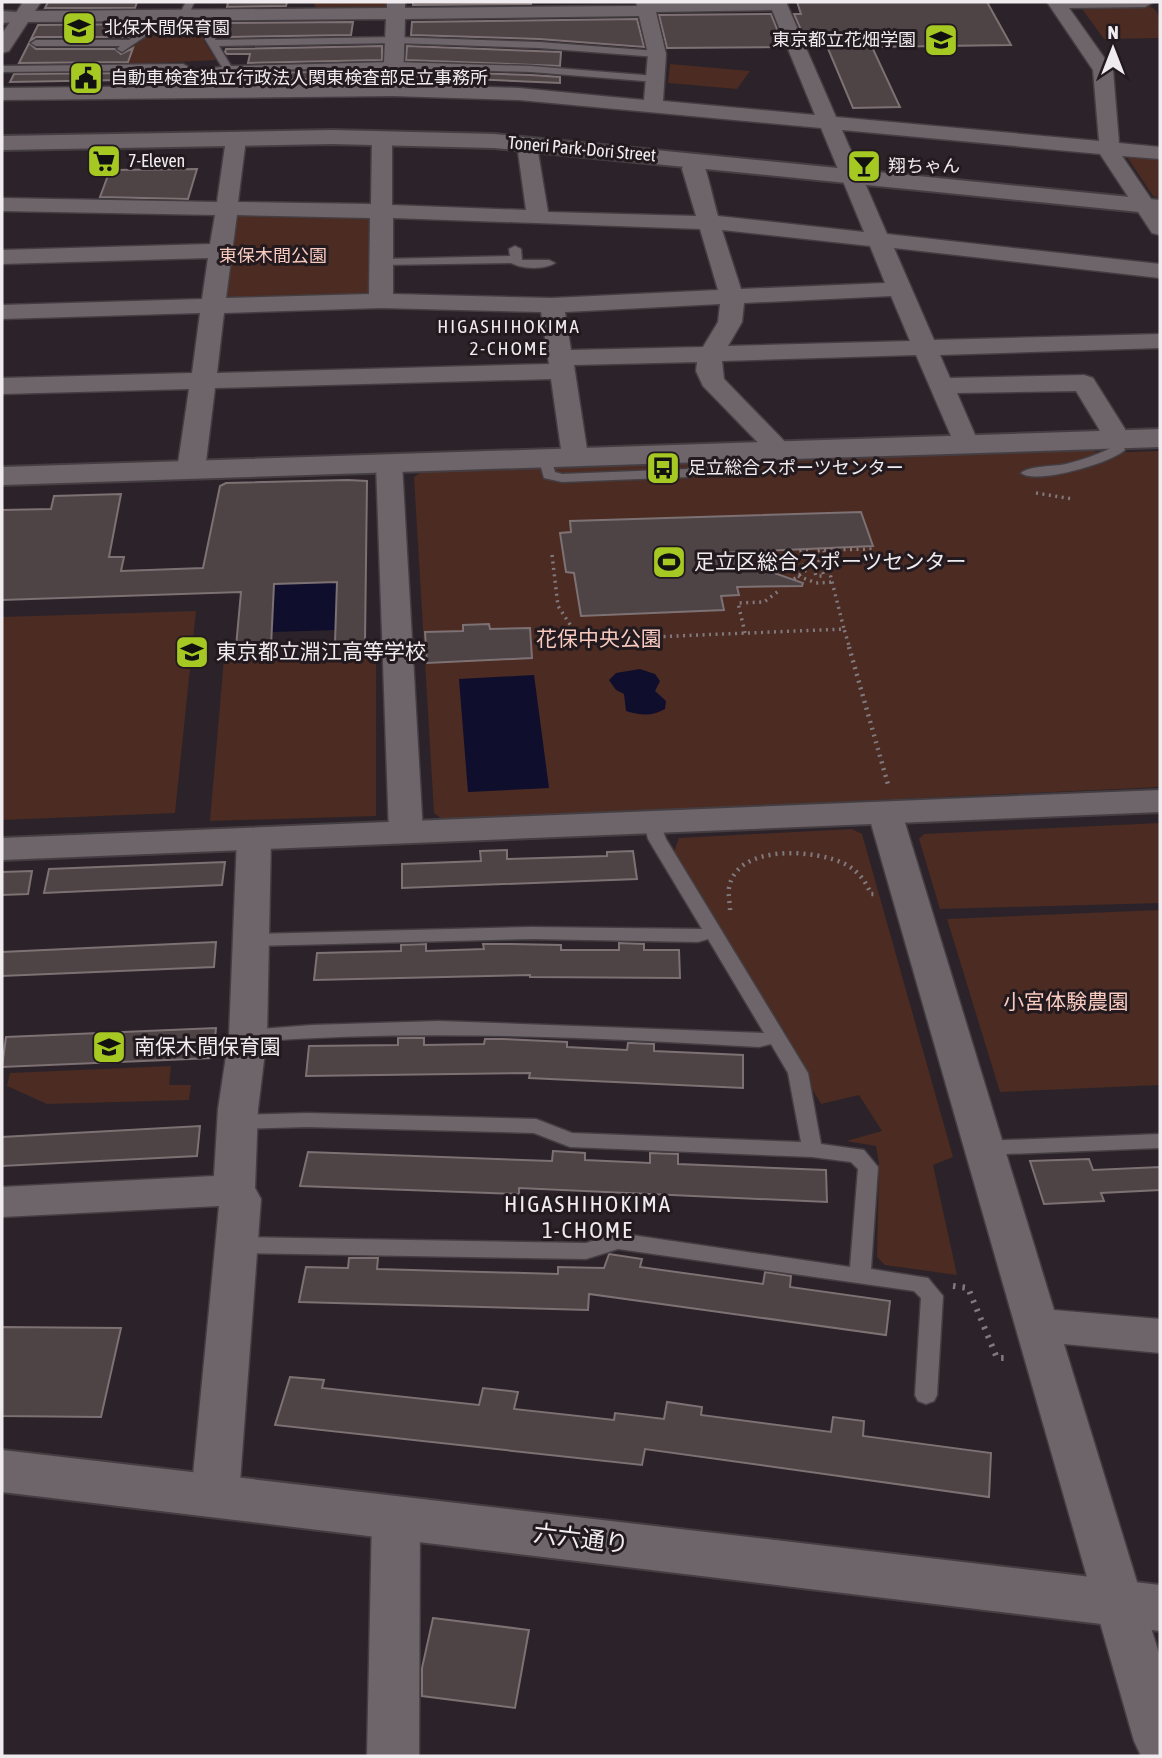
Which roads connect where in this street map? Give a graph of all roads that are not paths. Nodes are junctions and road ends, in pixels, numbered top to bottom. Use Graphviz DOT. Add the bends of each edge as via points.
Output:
graph roads {
  1 [pos="1057,2"];
  2 [pos="1145,2"];
  3 [pos="778,3"];
  4 [pos="646,6"];
  5 [pos="187,8"];
  6 [pos="306,8"];
  7 [pos="395,8"];
  8 [pos="19,12"];
  9 [pos="217,15"];
  10 [pos="154,27"];
  11 [pos="394,40"];
  12 [pos="36,43"];
  13 [pos="130,43"];
  14 [pos="212,43"];
  15 [pos="2,47"];
  16 [pos="657,54"];
  17 [pos="394,65"];
  18 [pos="93,68"];
  19 [pos="2,69"];
  20 [pos="228,69"];
  21 [pos="656,79"];
  22 [pos="393,90"];
  23 [pos="2,94"];
  24 [pos="653,105"];
  25 [pos="828,122"];
  26 [pos="382,137"];
  27 [pos="236,139"];
  28 [pos="2,143"];
  29 [pos="534,144"];
  30 [pos="1111,148"];
  31 [pos="1160,153"];
  32 [pos="693,160"];
  33 [pos="852,176"];
  34 [pos="2,204"];
  35 [pos="1153,207"];
  36 [pos="226,208"];
  37 [pos="382,211"];
  38 [pos="538,218"];
  39 [pos="709,222"];
  40 [pos="1160,228"];
  41 [pos="879,240"];
  42 [pos="220,251"];
  43 [pos="2,257"];
  44 [pos="382,262"];
  45 [pos="550,263"];
  46 [pos="1160,271"];
  47 [pos="900,289"];
  48 [pos="731,296"];
  49 [pos="381,301"];
  50 [pos="552,305"];
  51 [pos="213,306"];
  52 [pos="2,312"];
  53 [pos="1160,341"];
  54 [pos="925,347"];
  55 [pos="710,354"];
  56 [pos="562,364"];
  57 [pos="202,380"];
  58 [pos="2,386"];
  59 [pos="942,386"];
  60 [pos="1160,438"];
  61 [pos="1113,439"];
  62 [pos="966,444"];
  63 [pos="779,449"];
  64 [pos="697,452"];
  65 [pos="575,456"];
  66 [pos="545,457"];
  67 [pos="388,463"];
  68 [pos="191,470"];
  69 [pos="1028,473"];
  70 [pos="2,476"];
  71 [pos="1160,801"];
  72 [pos="888,804"];
  73 [pos="652,823"];
  74 [pos="406,833"];
  75 [pos="254,838"];
  76 [pos="2,849"];
  77 [pos="713,932"];
  78 [pos="251,940"];
  79 [pos="248,1036"];
  80 [pos="775,1036"];
  81 [pos="237,1122"];
  82 [pos="1160,1141"];
  83 [pos="983,1148"];
  84 [pos="812,1150"];
  85 [pos="234,1190"];
  86 [pos="2,1202"];
  87 [pos="236,1245"];
  88 [pos="860,1276"];
  89 [pos="1160,1336"];
  90 [pos="1031,1342"];
  91 [pos="926,1395"];
  92 [pos="2,1471"];
  93 [pos="215,1496"];
  94 [pos="396,1517"];
  95 [pos="1140,1605"];
  96 [pos="1160,1741"];
  97 [pos="393,1756"];
  1 -- 2 [label="street"];
  1 -- 30 [label="street" via="1103,70"];
  3 -- 4 [label="street"];
  3 -- 25 [label="street"];
  4 -- 7 [label="street"];
  4 -- 16 [label="street"];
  5 -- 8 [label="street"];
  5 -- 9 [label="street"];
  6 -- 7 [label="street"];
  6 -- 9 [label="street"];
  7 -- 11 [label="street"];
  8 -- 15 [label="street"];
  9 -- 14 [label="lane"];
  10 -- 13 [label="lane"];
  11 -- 14 [label="lane"];
  11 -- 16 [label="lane"];
  11 -- 17 [label="street"];
  12 -- 13 [label="lane"];
  13 -- 18 [label="lane"];
  14 -- 20 [label="lane"];
  16 -- 21 [label="street"];
  17 -- 20 [label="lane"];
  17 -- 21 [label="lane"];
  17 -- 22 [label="street"];
  18 -- 19 [label="lane"];
  18 -- 20 [label="lane" via="183,67 192,73"];
  21 -- 24 [label="street"];
  22 -- 23 [label="street"];
  22 -- 24 [label="street"];
  24 -- 25 [label="street"];
  25 -- 30 [label="street"];
  25 -- 33 [label="street"];
  26 -- 27 [label="street, Toneri Park-Dori Street"];
  26 -- 29 [label="street, Toneri Park-Dori Street"];
  26 -- 37 [label="street"];
  27 -- 28 [label="street, Toneri Park-Dori Street"];
  27 -- 36 [label="street"];
  29 -- 32 [label="street, Toneri Park-Dori Street"];
  29 -- 38 [label="street" via="528,152"];
  30 -- 31 [label="street"];
  30 -- 35 [label="street" via="1110,153"];
  32 -- 33 [label="street, Toneri Park-Dori Street"];
  32 -- 39 [label="street"];
  33 -- 35 [label="street, Toneri Park-Dori Street"];
  33 -- 41 [label="street"];
  34 -- 36 [label="street"];
  35 -- 40 [label="street"];
  36 -- 37 [label="street"];
  36 -- 42 [label="street"];
  37 -- 38 [label="street"];
  37 -- 44 [label="street"];
  38 -- 39 [label="street"];
  39 -- 41 [label="street"];
  39 -- 48 [label="street"];
  41 -- 46 [label="street"];
  41 -- 47 [label="street"];
  42 -- 43 [label="street"];
  42 -- 51 [label="street"];
  44 -- 45 [label="lane" via="515,254 522,264"];
  44 -- 49 [label="street"];
  47 -- 48 [label="street"];
  47 -- 54 [label="street"];
  48 -- 50 [label="street"];
  48 -- 55 [label="street" via="733,312"];
  49 -- 50 [label="street"];
  49 -- 51 [label="street"];
  50 -- 56 [label="street"];
  51 -- 52 [label="street"];
  51 -- 57 [label="street"];
  53 -- 54 [label="street"];
  54 -- 55 [label="street"];
  54 -- 59 [label="street"];
  55 -- 56 [label="street"];
  55 -- 63 [label="street" via="712,381"];
  56 -- 57 [label="street"];
  56 -- 65 [label="street"];
  57 -- 58 [label="street"];
  57 -- 68 [label="street"];
  59 -- 61 [label="street" via="1084,383 1112,429"];
  59 -- 62 [label="street"];
  60 -- 61 [label="street"];
  61 -- 62 [label="street"];
  61 -- 69 [label="lane" via="1118,450 1103,457 1057,471"];
  62 -- 63 [label="street"];
  63 -- 64 [label="street"];
  64 -- 65 [label="street"];
  64 -- 66 [label="lane" via="701,467 690,473 562,478 549,475"];
  65 -- 66 [label="street"];
  66 -- 67 [label="street"];
  67 -- 68 [label="street"];
  67 -- 74 [label="street"];
  68 -- 70 [label="street"];
  71 -- 72 [label="street"];
  72 -- 73 [label="street"];
  72 -- 83 [label="street"];
  73 -- 74 [label="street"];
  73 -- 77 [label="lane"];
  74 -- 75 [label="street"];
  75 -- 76 [label="street"];
  75 -- 78 [label="street"];
  77 -- 78 [label="lane" via="698,936 532,933"];
  77 -- 80 [label="lane"];
  78 -- 79 [label="street"];
  79 -- 80 [label="lane" via="298,1031 528,1028 759,1041"];
  79 -- 81 [label="street"];
  80 -- 84 [label="lane" via="798,1073"];
  81 -- 84 [label="lane" via="536,1126 570,1140"];
  81 -- 85 [label="street"];
  82 -- 83 [label="lane"];
  83 -- 90 [label="street"];
  84 -- 88 [label="lane" via="857,1155 868,1167"];
  85 -- 86 [label="street"];
  85 -- 87 [label="street" via="240,1199"];
  87 -- 88 [label="lane" via="586,1251 618,1241"];
  87 -- 93 [label="street"];
  88 -- 91 [label="lane" via="920,1284 932,1296"];
  89 -- 90 [label="street" via="1071,1327"];
  90 -- 95 [label="street"];
  92 -- 93 [label="street, 六六通り"];
  93 -- 94 [label="street, 六六通り"];
  94 -- 95 [label="street, 六六通り"];
  94 -- 97 [label="street"];
  95 -- 96 [label="street"];
}
